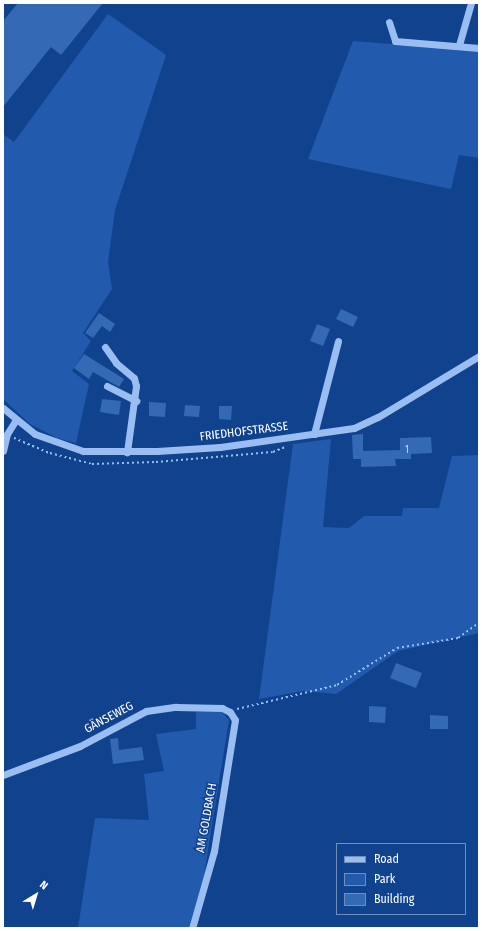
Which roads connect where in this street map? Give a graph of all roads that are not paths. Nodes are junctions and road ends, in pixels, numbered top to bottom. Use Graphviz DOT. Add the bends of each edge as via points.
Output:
graph roads {
  1 [pos="471,3"];
  2 [pos="389,22"];
  3 [pos="459,45"];
  4 [pos="479,48"];
  5 [pos="338,341"];
  6 [pos="105,347"];
  7 [pos="479,356"];
  8 [pos="107,386"];
  9 [pos="136,401"];
  10 [pos="3,408"];
  11 [pos="15,421"];
  12 [pos="314,434"];
  13 [pos="3,451"];
  14 [pos="127,452"];
  15 [pos="230,712"];
  16 [pos="3,775"];
  17 [pos="192,928"];
  1 -- 3 [label="street"];
  2 -- 3 [label="street" via="395,42"];
  3 -- 4 [label="street"];
  5 -- 12 [label="street"];
  6 -- 9 [label="street" via="116,364 134,378"];
  7 -- 12 [label="street, FRIEDHOFSTRASSE" via="368,423"];
  8 -- 9 [label="street"];
  9 -- 14 [label="street"];
  10 -- 11 [label="street, FRIEDHOFSTRASSE"];
  11 -- 13 [label="street" via="7,434"];
  11 -- 14 [label="street, FRIEDHOFSTRASSE" via="35,434 69,448"];
  12 -- 14 [label="street, FRIEDHOFSTRASSE" via="220,447"];
  15 -- 16 [label="street, GÄNSEWEG" via="222,708 176,707 146,711 80,746"];
  15 -- 17 [label="street, AM GOLDBACH" via="235,720 214,851"];
}
